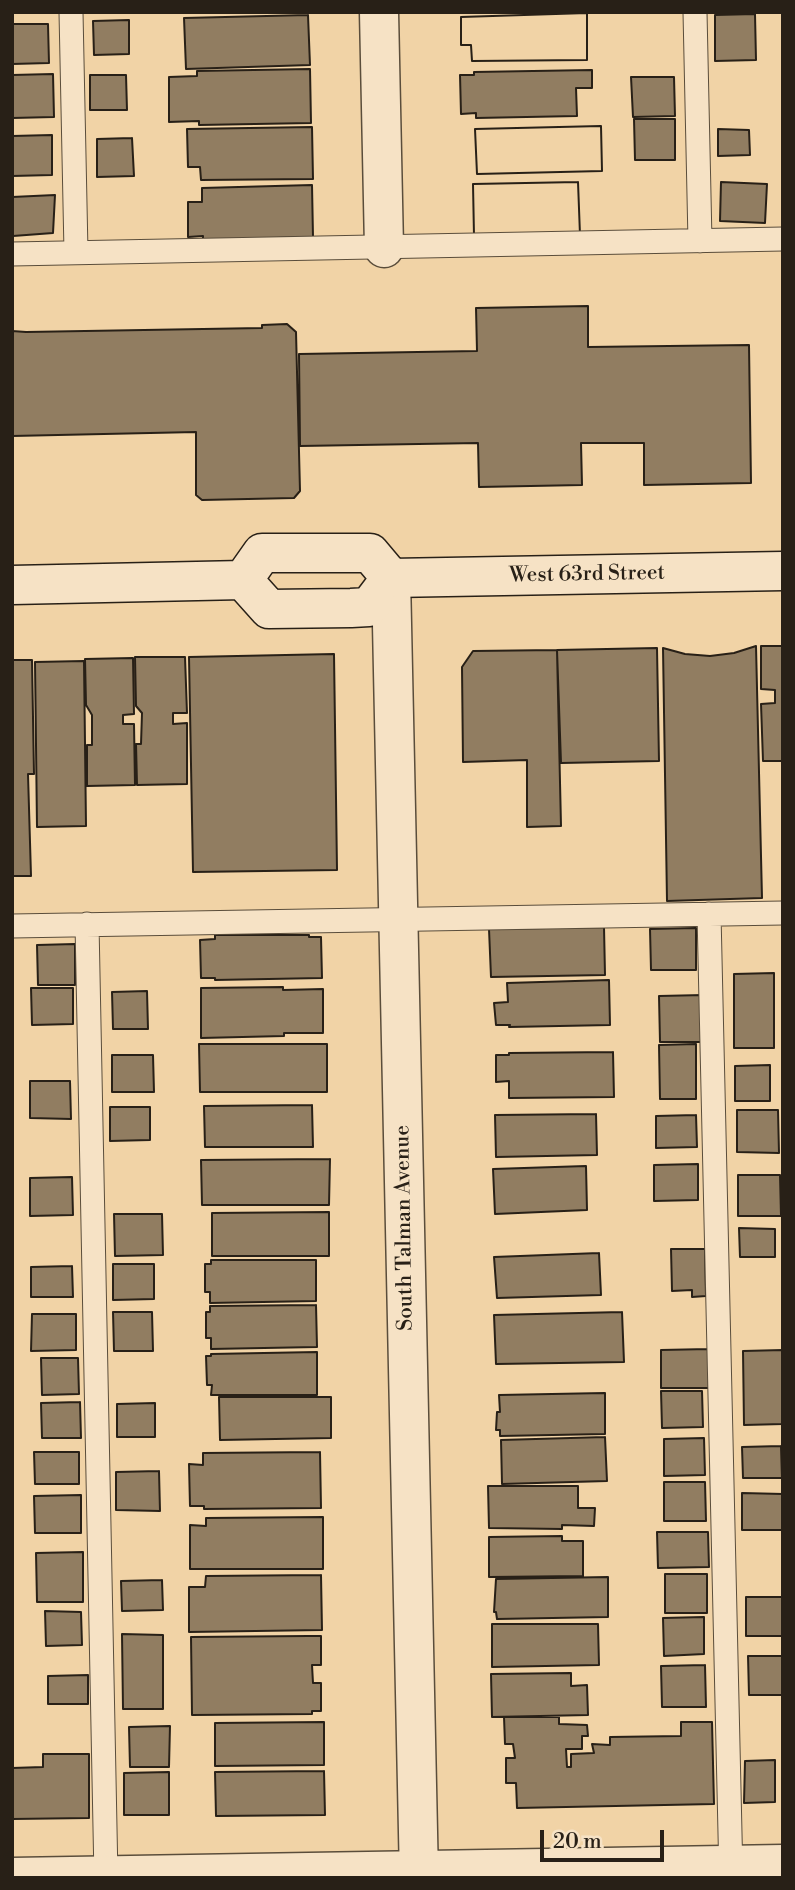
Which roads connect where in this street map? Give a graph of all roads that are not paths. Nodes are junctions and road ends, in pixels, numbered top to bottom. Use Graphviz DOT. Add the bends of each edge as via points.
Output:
graph roads {
  1 [pos="71,12"];
  2 [pos="379,12"];
  3 [pos="695,12"];
  4 [pos="783,239"];
  5 [pos="700,241"];
  6 [pos="384,248"];
  7 [pos="76,251"];
  8 [pos="12,254"];
  9 [pos="783,571"];
  10 [pos="391,578"];
  11 [pos="243,580"];
  12 [pos="12,585"];
  13 [pos="783,913"];
  14 [pos="709,914"];
  15 [pos="398,919"];
  16 [pos="87,925"];
  17 [pos="12,926"];
  18 [pos="783,1864"];
  19 [pos="731,1871"];
  20 [pos="419,1874"];
  21 [pos="106,1876"];
  22 [pos="12,1877"];
  1 -- 7 [label="lane"];
  2 -- 6 [label="street"];
  3 -- 5 [label="lane"];
  4 -- 5 [label="lane"];
  5 -- 6 [label="lane"];
  6 -- 7 [label="lane"];
  7 -- 8 [label="lane"];
  9 -- 10 [label="street, West 63rd Street"];
  10 -- 11 [label="street" via="370,553 262,553"];
  10 -- 11 [label="street" via="369,607 351,608 269,608"];
  10 -- 15 [label="street, South Talman Avenue"];
  11 -- 12 [label="street"];
  13 -- 14 [label="lane"];
  14 -- 15 [label="lane"];
  14 -- 19 [label="lane"];
  15 -- 16 [label="lane"];
  15 -- 20 [label="street, South Talman Avenue"];
  16 -- 17 [label="lane"];
  16 -- 21 [label="lane"];
  18 -- 19 [label="street"];
  19 -- 20 [label="street"];
  20 -- 21 [label="street"];
  21 -- 22 [label="street"];
}
